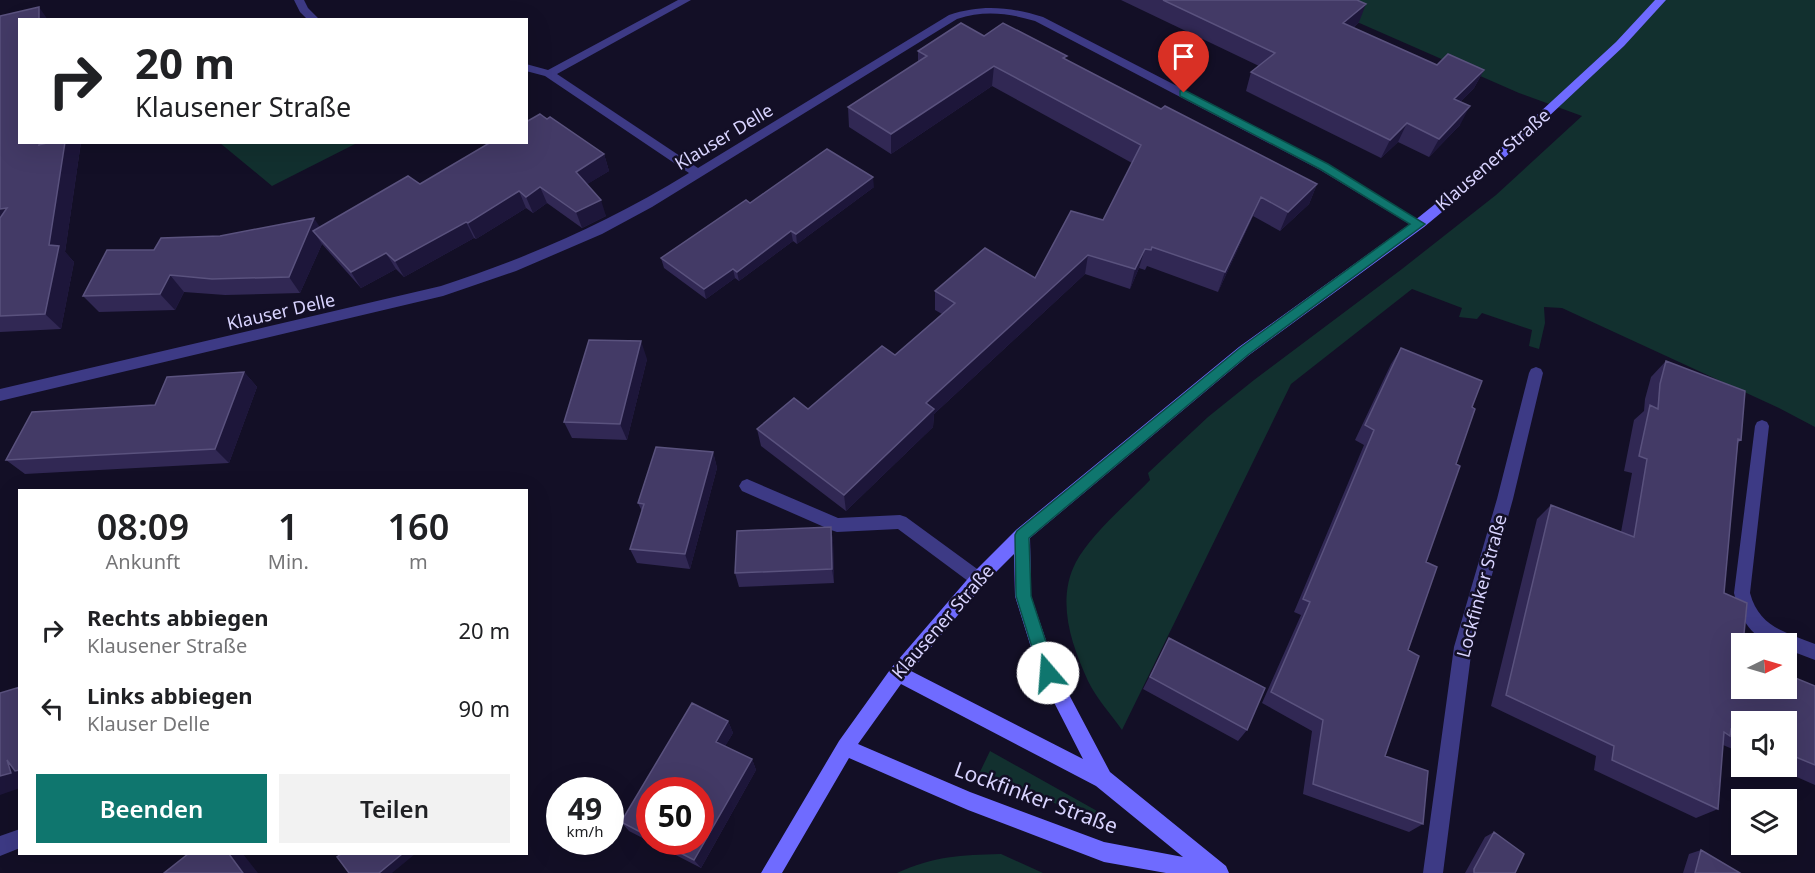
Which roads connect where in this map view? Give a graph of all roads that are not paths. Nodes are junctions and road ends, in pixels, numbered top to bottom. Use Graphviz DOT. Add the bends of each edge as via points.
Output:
graph roads {
  1 [pos="299,0"];
  2 [pos="686,0"];
  3 [pos="1661,0"];
  4 [pos="979,4"];
  5 [pos="313,18"];
  6 [pos="528,67"];
  7 [pos="549,74"];
  8 [pos="699,174"];
  9 [pos="1419,224"];
  10 [pos="1536,373"];
  11 [pos="0,395"];
  12 [pos="1762,426"];
  13 [pos="747,486"];
  14 [pos="1022,535"];
  15 [pos="978,579"];
  16 [pos="1815,652"];
  17 [pos="898,672"];
  18 [pos="845,747"];
  19 [pos="1103,779"];
  20 [pos="18,839"];
  21 [pos="0,846"];
  22 [pos="1218,872"];
  23 [pos="771,873"];
  24 [pos="1433,873"];
  1 -- 5 [label="street"];
  2 -- 7 [label="street"];
  3 -- 9 [label="main road, Klausener Straße" via="1507,150"];
  4 -- 8 [label="street, Klauser Delle"];
  4 -- 9 [label="street, Klauser Delle" via="1039,19 1324,167"];
  6 -- 7 [label="street"];
  7 -- 8 [label="street"];
  8 -- 11 [label="street, Klauser Delle" via="597,231 511,268 443,291"];
  9 -- 14 [label="main road, Klausener Straße" via="1244,351"];
  10 -- 24 [label="street, Lockfinker Straße" via="1463,647"];
  12 -- 16 [label="street" via="1742,593 1747,613 1767,633"];
  13 -- 15 [label="street" via="837,525 900,522"];
  14 -- 15 [label="main road, Klausener Straße"];
  14 -- 19 [label="main road" via="1023,596 1048,673"];
  15 -- 17 [label="main road, Klausener Straße"];
  17 -- 18 [label="main road, Klausener Straße"];
  17 -- 19 [label="main road, Lockfinker Straße"];
  18 -- 22 [label="main road, Lockfinker Straße" via="968,801 1104,852"];
  18 -- 23 [label="main road, Klausener Straße"];
  19 -- 22 [label="main road, Lockfinker Straße"];
  20 -- 21 [label="street"];
}
